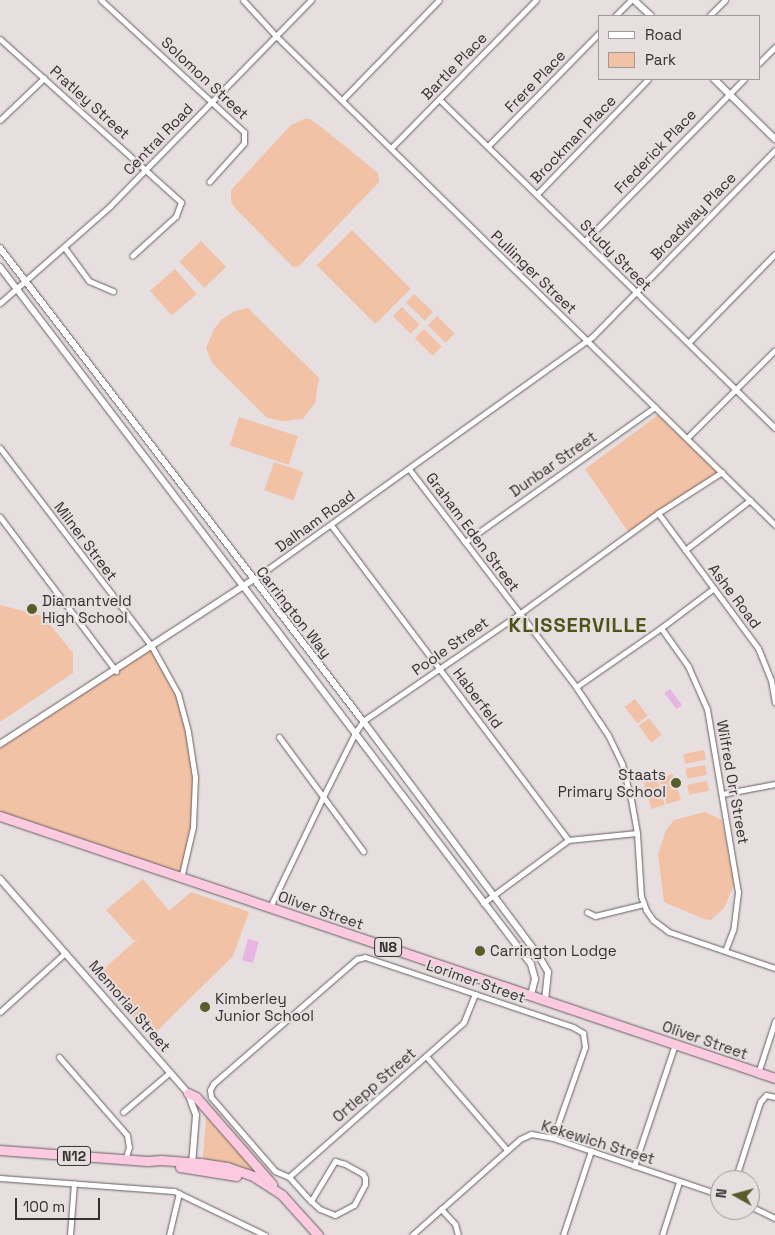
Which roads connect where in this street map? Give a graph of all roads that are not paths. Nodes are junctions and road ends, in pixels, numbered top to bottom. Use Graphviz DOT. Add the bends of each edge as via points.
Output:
graph roads {
  1 [pos="101,0"];
  2 [pos="243,0"];
  3 [pos="312,0"];
  4 [pos="439,0"];
  5 [pos="536,0"];
  6 [pos="633,0"];
  7 [pos="726,0"];
  8 [pos="616,15"];
  9 [pos="650,15"];
  10 [pos="710,15"];
  11 [pos="598,34"];
  12 [pos="276,36"];
  13 [pos="0,39"];
  14 [pos="775,47"];
  15 [pos="760,63"];
  16 [pos="44,78"];
  17 [pos="647,80"];
  18 [pos="715,80"];
  19 [pos="743,80"];
  20 [pos="729,93"];
  21 [pos="439,99"];
  22 [pos="342,100"];
  23 [pos="212,101"];
  24 [pos="0,120"];
  25 [pos="775,139"];
  26 [pos="488,146"];
  27 [pos="390,148"];
  28 [pos="775,150"];
  29 [pos="147,169"];
  30 [pos="209,182"];
  31 [pos="536,194"];
  32 [pos="585,241"];
  33 [pos="64,247"];
  34 [pos="0,248"];
  35 [pos="775,254"];
  36 [pos="132,256"];
  37 [pos="0,267"];
  38 [pos="25,281"];
  39 [pos="16,289"];
  40 [pos="113,291"];
  41 [pos="636,292"];
  42 [pos="0,303"];
  43 [pos="587,341"];
  44 [pos="688,342"];
  45 [pos="775,350"];
  46 [pos="735,390"];
  47 [pos="655,407"];
  48 [pos="775,428"];
  49 [pos="687,438"];
  50 [pos="0,448"];
  51 [pos="409,469"];
  52 [pos="722,472"];
  53 [pos="750,500"];
  54 [pos="658,513"];
  55 [pos="0,517"];
  56 [pos="331,524"];
  57 [pos="775,525"];
  58 [pos="465,542"];
  59 [pos="685,550"];
  60 [pos="254,579"];
  61 [pos="244,587"];
  62 [pos="714,588"];
  63 [pos="519,614"];
  64 [pos="661,628"];
  65 [pos="152,647"];
  66 [pos="440,669"];
  67 [pos="116,670"];
  68 [pos="576,687"];
  69 [pos="775,703"];
  70 [pos="363,721"];
  71 [pos="355,733"];
  72 [pos="279,737"];
  73 [pos="0,744"];
  74 [pos="775,784"];
  75 [pos="722,794"];
  76 [pos="323,796"];
  77 [pos="0,816"];
  78 [pos="637,833"];
  79 [pos="568,840"];
  80 [pos="364,851"];
  81 [pos="0,879"];
  82 [pos="181,879"];
  83 [pos="494,896"];
  84 [pos="483,903"];
  85 [pos="644,904"];
  86 [pos="270,907"];
  87 [pos="587,912"];
  88 [pos="725,951"];
  89 [pos="65,953"];
  90 [pos="775,968"];
  91 [pos="475,994"];
  92 [pos="532,995"];
  93 [pos="545,999"];
  94 [pos="0,1012"];
  95 [pos="775,1021"];
  96 [pos="675,1044"];
  97 [pos="60,1056"];
  98 [pos="426,1056"];
  99 [pos="170,1072"];
  100 [pos="758,1072"];
  101 [pos="775,1078"];
  102 [pos="188,1093"];
  103 [pos="775,1097"];
  104 [pos="123,1112"];
  105 [pos="553,1138"];
  106 [pos="0,1150"];
  107 [pos="507,1150"];
  108 [pos="591,1151"];
  109 [pos="125,1160"];
  110 [pos="197,1165"];
  111 [pos="634,1166"];
  112 [pos="738,1170"];
  113 [pos="289,1177"];
  114 [pos="0,1178"];
  115 [pos="679,1182"];
  116 [pos="74,1183"];
  117 [pos="710,1192"];
  118 [pos="179,1193"];
  119 [pos="282,1196"];
  120 [pos="312,1201"];
  121 [pos="440,1209"];
  122 [pos="760,1211"];
  123 [pos="775,1218"];
  124 [pos="70,1235"];
  125 [pos="168,1235"];
  126 [pos="265,1235"];
  127 [pos="311,1235"];
  128 [pos="318,1235"];
  129 [pos="412,1235"];
  130 [pos="458,1235"];
  131 [pos="563,1235"];
  132 [pos="662,1235"];
  1 -- 23 [label="street, Solomon Street"];
  2 -- 12 [label="street, Pullinger Street"];
  3 -- 12 [label="street, Central Road"];
  4 -- 22 [label="street"];
  5 -- 21 [label="street, Bartle Place"];
  6 -- 8 [label="street"];
  6 -- 9 [label="street"];
  7 -- 10 [label="street"];
  11 -- 26 [label="street, Frere Place"];
  12 -- 22 [label="street, Pullinger Street"];
  12 -- 23 [label="street, Central Road"];
  13 -- 16 [label="street, Pratley Street"];
  14 -- 15 [label="street"];
  16 -- 24 [label="street"];
  16 -- 29 [label="street, Pratley Street"];
  17 -- 31 [label="street, Brockman Place"];
  18 -- 20 [label="street"];
  19 -- 20 [label="street, Frederick Place"];
  20 -- 25 [label="street"];
  20 -- 32 [label="street, Frederick Place"];
  21 -- 26 [label="street, Study Street"];
  21 -- 27 [label="street, Bartle Place"];
  22 -- 27 [label="street, Pullinger Street"];
  23 -- 29 [label="street, Central Road"];
  23 -- 30 [label="street, Solomon Street" via="245,136 244,143"];
  26 -- 31 [label="street, Study Street"];
  27 -- 43 [label="street, Pullinger Street"];
  28 -- 41 [label="street, Broadway Place"];
  29 -- 33 [label="street, Central Road"];
  29 -- 36 [label="street, Pratley Street" via="181,206 176,216"];
  31 -- 32 [label="street, Study Street"];
  32 -- 41 [label="street, Study Street"];
  33 -- 38 [label="street, Central Road"];
  33 -- 40 [label="street" via="89,281"];
  34 -- 38 [label="street, Carrington Way"];
  35 -- 44 [label="street"];
  37 -- 39 [label="street, Carrington Way"];
  38 -- 39 [label="street, Central Road"];
  38 -- 60 [label="street, Carrington Way"];
  39 -- 42 [label="street, Central Road"];
  39 -- 61 [label="street, Carrington Way"];
  41 -- 43 [label="street, Broadway Place"];
  41 -- 44 [label="street, Study Street"];
  43 -- 47 [label="street, Pullinger Street"];
  43 -- 51 [label="street, Dalham Road"];
  44 -- 46 [label="street, Study Street"];
  45 -- 46 [label="street"];
  46 -- 48 [label="street, Study Street"];
  46 -- 49 [label="street"];
  47 -- 49 [label="street, Pullinger Street"];
  47 -- 58 [label="street, Dunbar Street"];
  49 -- 52 [label="street, Pullinger Street"];
  50 -- 65 [label="street, Milner Street"];
  51 -- 56 [label="street, Dalham Road"];
  51 -- 58 [label="street, Graham Eden Street"];
  52 -- 53 [label="street, Pullinger Street"];
  52 -- 54 [label="street, Poole Street"];
  53 -- 57 [label="street, Pullinger Street"];
  53 -- 59 [label="street"];
  54 -- 59 [label="street, Ashe Road"];
  54 -- 63 [label="street, Poole Street"];
  55 -- 67 [label="street"];
  56 -- 60 [label="street, Dalham Road"];
  56 -- 66 [label="street, Haberfeld"];
  58 -- 63 [label="street, Graham Eden Street"];
  59 -- 62 [label="street, Ashe Road"];
  60 -- 61 [label="street, Dalham Road"];
  60 -- 70 [label="street, Carrington Way"];
  61 -- 65 [label="street, Dalham Road"];
  61 -- 71 [label="street, Carrington Way"];
  62 -- 64 [label="street"];
  62 -- 69 [label="street, Ashe Road" via="758,648 771,680"];
  63 -- 66 [label="street, Poole Street"];
  63 -- 68 [label="street, Graham Eden Street"];
  64 -- 68 [label="street"];
  64 -- 75 [label="street, Wilfred Orr Street" via="688,666 704,699"];
  65 -- 67 [label="street, Dalham Road"];
  65 -- 82 [label="street, Milner Street" via="178,694 193,756 194,827"];
  66 -- 70 [label="street, Poole Street"];
  66 -- 79 [label="street, Haberfeld"];
  67 -- 73 [label="street, Dalham Road"];
  68 -- 78 [label="street, Graham Eden Street" via="608,734 622,764"];
  70 -- 71 [label="street, Poole Street"];
  70 -- 83 [label="street, Carrington Way"];
  71 -- 76 [label="street, Poole Street"];
  71 -- 84 [label="street, Carrington Way"];
  72 -- 76 [label="street"];
  74 -- 75 [label="street"];
  75 -- 88 [label="street, Wilfred Orr Street" via="738,892 733,930"];
  76 -- 80 [label="street"];
  76 -- 86 [label="street, Poole Street"];
  77 -- 82 [label="highway, Oliver Street / N8"];
  78 -- 79 [label="street"];
  78 -- 85 [label="street, Graham Eden Street"];
  79 -- 83 [label="street"];
  81 -- 89 [label="street, Memorial Street"];
  82 -- 86 [label="highway, Oliver Street / N8"];
  83 -- 84 [label="street"];
  83 -- 93 [label="street, Carrington Way" via="544,963 548,977"];
  84 -- 92 [label="street, Carrington Way" via="531,964 535,979"];
  85 -- 87 [label="street" via="595,916"];
  85 -- 88 [label="street, Graham Eden Street" via="653,920 669,932"];
  86 -- 92 [label="highway, Oliver Street / N8"];
  88 -- 90 [label="street, Graham Eden Street"];
  89 -- 94 [label="street"];
  89 -- 99 [label="street, Memorial Street"];
  91 -- 98 [label="street, Ortlepp Street" via="463,1023"];
  91 -- 105 [label="street, Lorimer Street" via="573,1027 585,1037 585,1047"];
  91 -- 113 [label="street, Lorimer Street" via="368,958 356,959 213,1084 210,1090 213,1100 276,1171"];
  92 -- 93 [label="highway, Oliver Street / N8"];
  93 -- 96 [label="highway, Oliver Street / N8"];
  95 -- 100 [label="street"];
  96 -- 100 [label="highway, Oliver Street / N8"];
  96 -- 111 [label="street"];
  97 -- 109 [label="street" via="126,1135 130,1147"];
  98 -- 107 [label="street"];
  98 -- 113 [label="street, Ortlepp Street"];
  99 -- 102 [label="street, Memorial Street"];
  99 -- 104 [label="street"];
  100 -- 101 [label="highway, Oliver Street / N8"];
  102 -- 110 [label="street, Memorial Street" via="196,1115"];
  102 -- 119 [label="highway" via="196,1097"];
  103 -- 112 [label="street" via="766,1095 760,1102"];
  105 -- 107 [label="street, Kekewich Street" via="531,1134"];
  105 -- 108 [label="street, Kekewich Street"];
  106 -- 109 [label="highway, N12"];
  107 -- 121 [label="street, Kekewich Street"];
  108 -- 111 [label="street, Kekewich Street"];
  108 -- 131 [label="street"];
  109 -- 110 [label="highway, N12"];
  110 -- 119 [label="highway, N12" via="242,1172 264,1182"];
  110 -- 127 [label="highway, N12" via="260,1186"];
  111 -- 115 [label="street, Kekewich Street"];
  113 -- 120 [label="street"];
  114 -- 116 [label="street"];
  115 -- 117 [label="street, Kekewich Street"];
  115 -- 132 [label="street"];
  116 -- 118 [label="street"];
  116 -- 124 [label="street"];
  118 -- 125 [label="street"];
  118 -- 126 [label="street"];
  119 -- 128 [label="highway, N12"];
  120 -- 120 [label="street" via="330,1214 346,1211 354,1205 365,1178 346,1164 335,1161"];
  121 -- 129 [label="street, Kekewich Street"];
  121 -- 130 [label="street" via="456,1227"];
  122 -- 123 [label="street"];
}
